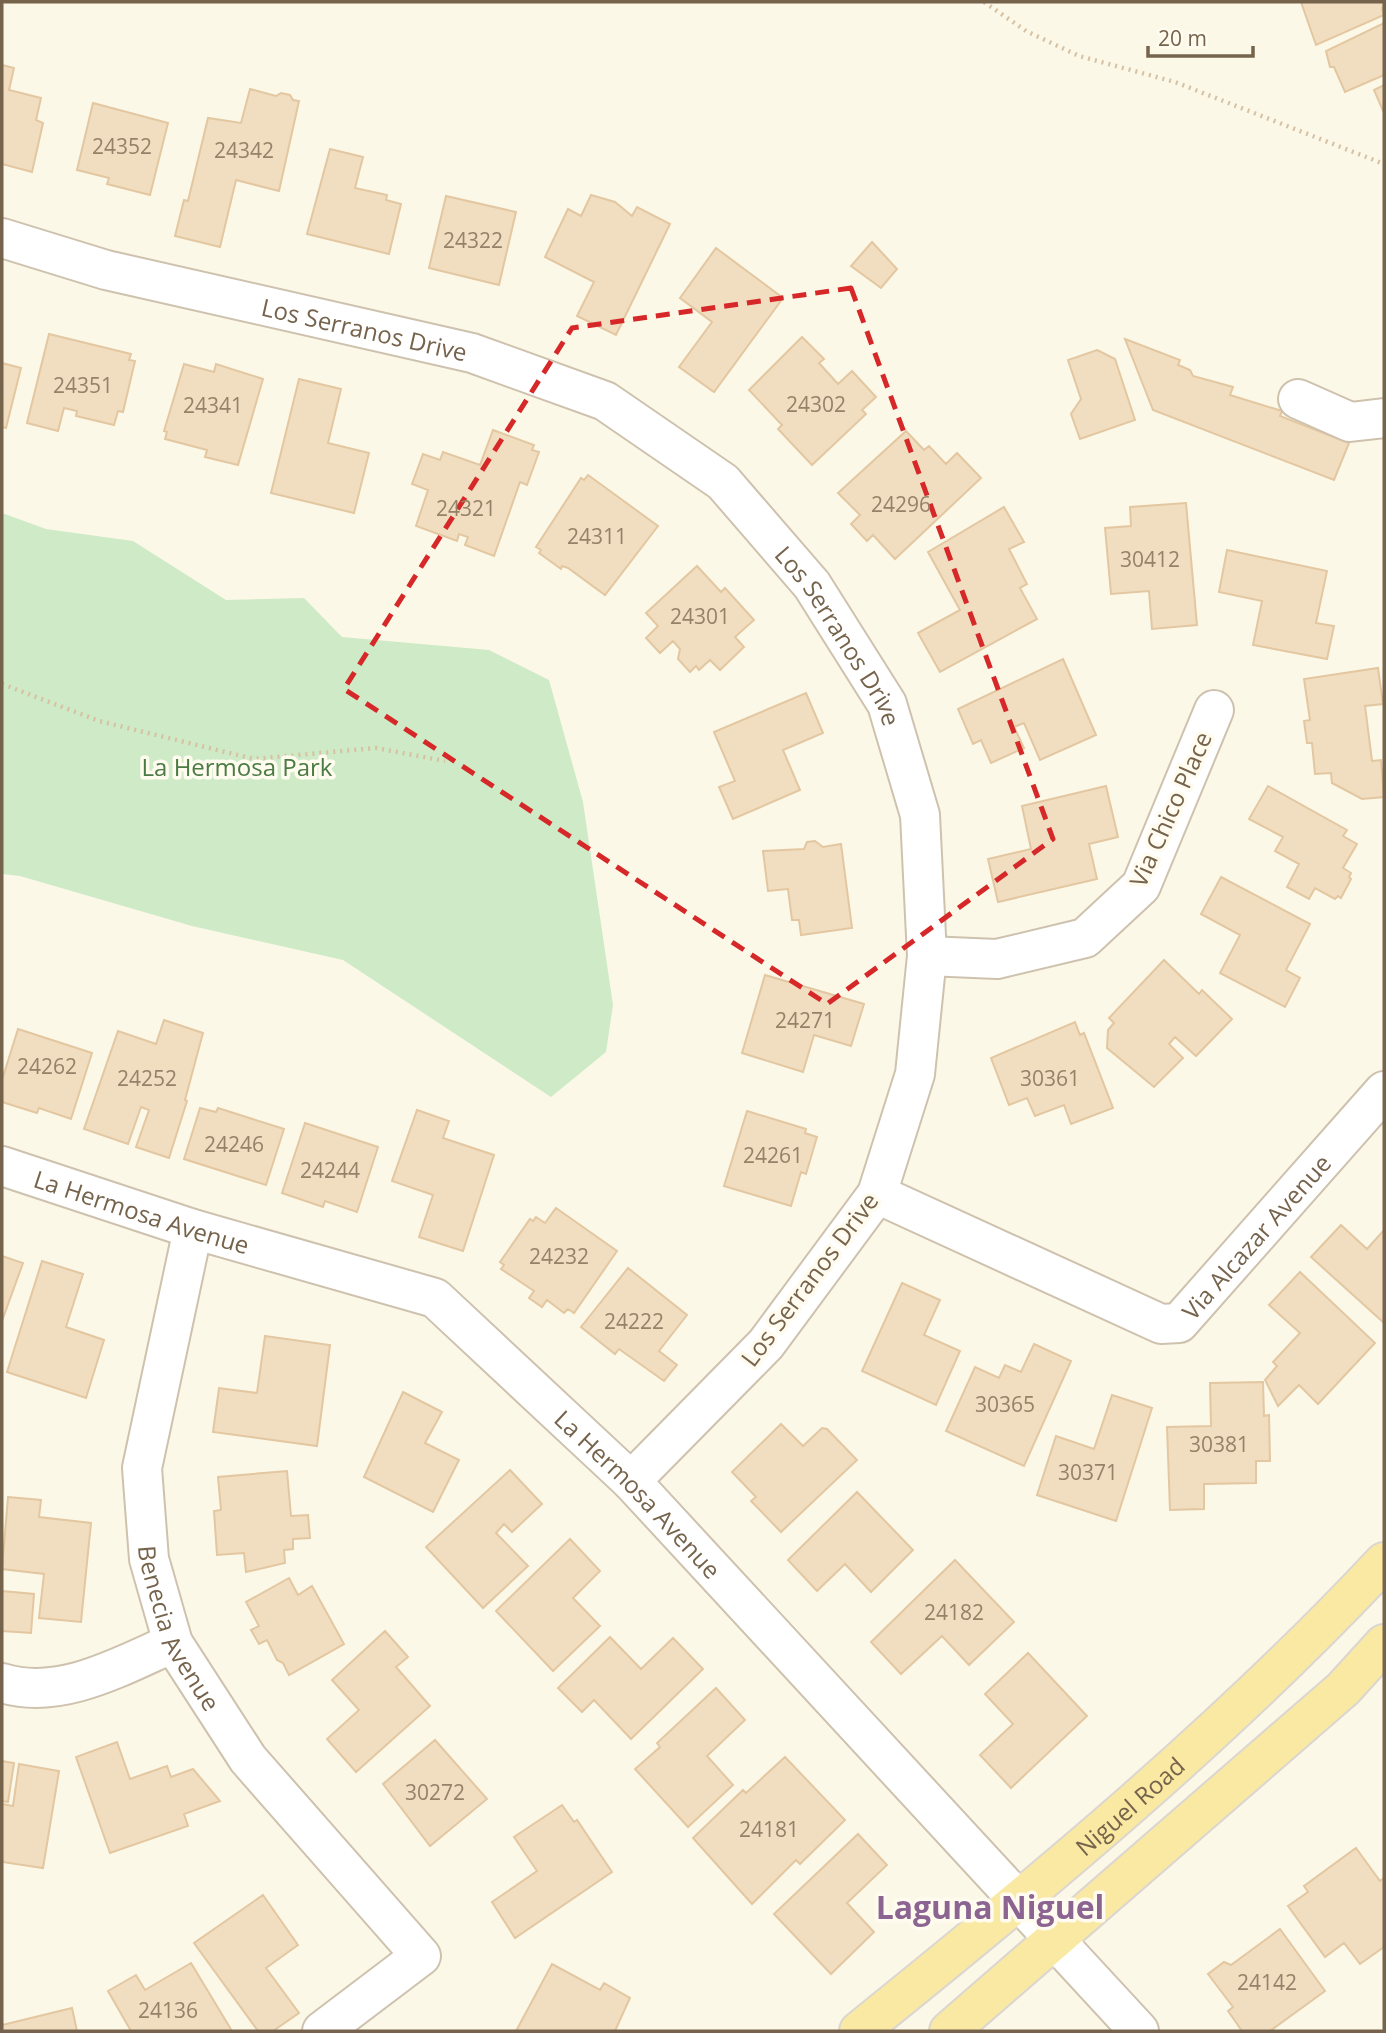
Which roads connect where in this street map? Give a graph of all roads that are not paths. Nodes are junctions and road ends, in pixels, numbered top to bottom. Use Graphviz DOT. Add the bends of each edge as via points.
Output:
graph roads {
  1 [pos="2,238"];
  2 [pos="1298,399"];
  3 [pos="1384,418"];
  4 [pos="1214,710"];
  5 [pos="928,956"];
  6 [pos="1384,1091"];
  7 [pos="2,1166"];
  8 [pos="877,1194"];
  9 [pos="193,1229"];
  10 [pos="631,1480"];
  11 [pos="1384,1562"];
  12 [pos="173,1643"];
  13 [pos="1384,1644"];
  14 [pos="2,1683"];
  15 [pos="1017,1902"];
  16 [pos="1056,1940"];
  17 [pos="322,2031"];
  18 [pos="859,2031"];
  19 [pos="949,2031"];
  20 [pos="1139,2031"];
  1 -- 5 [label="street, Los Serranos Drive" via="106,270 472,353 605,401 723,482 812,585 887,704 920,815"];
  2 -- 3 [label="street" via="1350,422"];
  4 -- 5 [label="street, Via Chico Place" via="1141,887 1085,938 997,959"];
  5 -- 8 [label="street, Los Serranos Drive" via="915,1074"];
  6 -- 8 [label="street, Via Alcazar Avenue" via="1179,1324 1161,1324"];
  7 -- 9 [label="street, La Hermosa Avenue"];
  8 -- 10 [label="street, Los Serranos Drive" via="766,1344"];
  9 -- 10 [label="street, La Hermosa Avenue" via="435,1298"];
  9 -- 12 [label="street, Benecia Avenue" via="142,1468 149,1559"];
  10 -- 15 [label="street, La Hermosa Avenue"];
  11 -- 15 [label="main road, Niguel Road" via="1326,1622"];
  12 -- 14 [label="street" via="81,1684"];
  12 -- 17 [label="street, Benecia Avenue" via="248,1759 421,1956"];
  13 -- 16 [label="main road" via="1343,1689"];
  15 -- 16 [label="street, La Hermosa Avenue"];
  15 -- 18 [label="main road, Niguel Road"];
  16 -- 19 [label="main road"];
  16 -- 20 [label="street, La Hermosa Avenue"];
}
